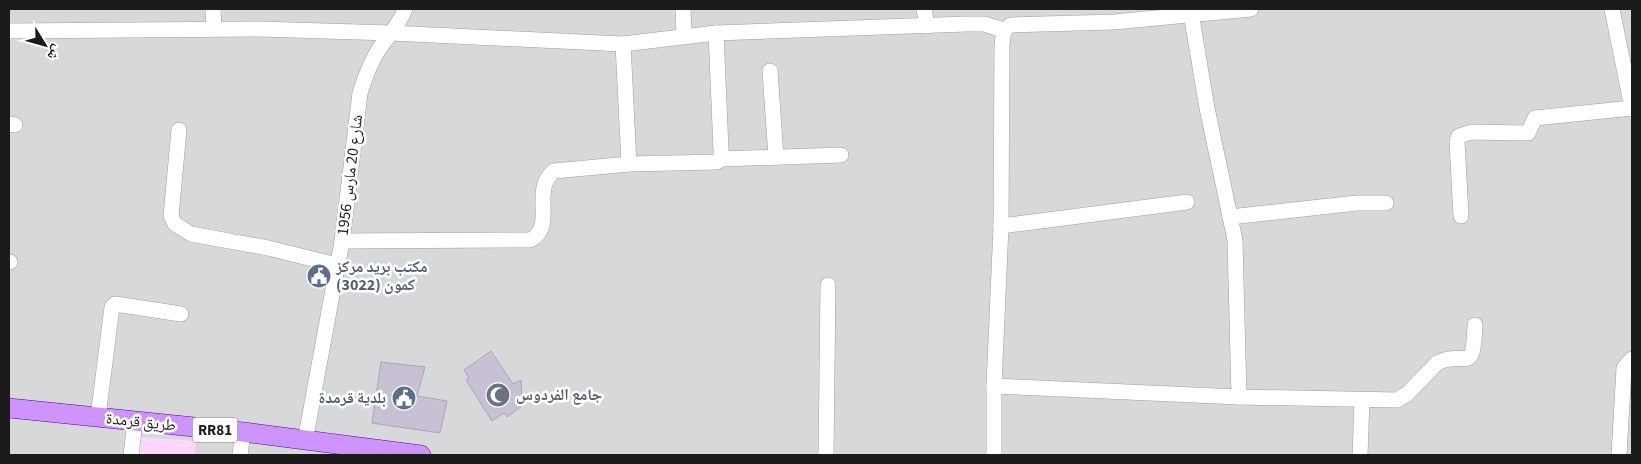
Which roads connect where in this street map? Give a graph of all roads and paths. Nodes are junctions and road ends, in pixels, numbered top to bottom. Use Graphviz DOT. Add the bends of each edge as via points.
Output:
graph roads {
  1 [pos="213,9"];
  2 [pos="405,9"];
  3 [pos="683,9"];
  4 [pos="924,9"];
  5 [pos="1251,9"];
  6 [pos="1612,9"];
  7 [pos="1191,13"];
  8 [pos="1114,15"];
  9 [pos="927,26"];
  10 [pos="214,29"];
  11 [pos="1004,30"];
  12 [pos="9,31"];
  13 [pos="391,33"];
  14 [pos="716,33"];
  15 [pos="684,36"];
  16 [pos="623,44"];
  17 [pos="1626,52"];
  18 [pos="770,71"];
  19 [pos="1632,108"];
  20 [pos="179,130"];
  21 [pos="841,155"];
  22 [pos="776,157"];
  23 [pos="720,159"];
  24 [pos="629,164"];
  25 [pos="1187,202"];
  26 [pos="1386,204"];
  27 [pos="1461,216"];
  28 [pos="1230,217"];
  29 [pos="1001,226"];
  30 [pos="342,241"];
  31 [pos="337,265"];
  32 [pos="828,284"];
  33 [pos="181,314"];
  34 [pos="1475,326"];
  35 [pos="1632,359"];
  36 [pos="994,386"];
  37 [pos="1239,397"];
  38 [pos="1362,400"];
  39 [pos="9,408"];
  40 [pos="98,417"];
  41 [pos="135,422"];
  42 [pos="243,432"];
  43 [pos="305,441"];
  44 [pos="131,455"];
  45 [pos="240,455"];
  46 [pos="421,455"];
  47 [pos="826,455"];
  48 [pos="994,455"];
  49 [pos="1360,455"];
  50 [pos="1619,455"];
  1 -- 10 [label="street"];
  2 -- 13 [label="street, شارع 20 مارس 1956"];
  3 -- 15 [label="street"];
  4 -- 9 [label="street"];
  5 -- 7 [label="street"];
  6 -- 17 [label="street"];
  7 -- 8 [label="street"];
  7 -- 28 [label="street"];
  8 -- 11 [label="street" via="1011,25"];
  9 -- 11 [label="street" via="984,24"];
  9 -- 14 [label="street"];
  10 -- 12 [label="street"];
  10 -- 13 [label="street"];
  11 -- 29 [label="street"];
  13 -- 16 [label="street"];
  13 -- 30 [label="street, شارع 20 مارس 1956" via="366,71 360,93"];
  14 -- 15 [label="street"];
  14 -- 23 [label="street"];
  15 -- 16 [label="street"];
  16 -- 24 [label="street"];
  17 -- 19 [label="street"];
  18 -- 22 [label="street"];
  19 -- 27 [label="street" via="1535,118 1528,133 1471,132 1459,136"];
  20 -- 31 [label="street" via="171,216 174,224 191,234"];
  21 -- 22 [label="street"];
  22 -- 23 [label="street"];
  23 -- 24 [label="street" via="713,163"];
  24 -- 30 [label="street" via="554,171 543,187 541,230 530,240"];
  25 -- 29 [label="street"];
  26 -- 28 [label="street" via="1358,203"];
  28 -- 37 [label="street" via="1235,240"];
  29 -- 36 [label="street"];
  30 -- 31 [label="street, شارع 20 مارس 1956"];
  31 -- 43 [label="street, شارع 20 مارس 1956"];
  32 -- 47 [label="street"];
  33 -- 40 [label="street" via="115,304 112,307"];
  34 -- 38 [label="street" via="1474,350 1468,359 1442,360 1397,400"];
  35 -- 50 [label="street" via="1624,368"];
  36 -- 37 [label="street"];
  36 -- 48 [label="street"];
  37 -- 38 [label="street"];
  38 -- 49 [label="street"];
  39 -- 40 [label="main road, طريق قرمدة / RR81"];
  40 -- 41 [label="main road, طريق قرمدة / RR81"];
  41 -- 42 [label="main road, طريق قرمدة / RR81"];
  41 -- 44 [label="street"];
  42 -- 43 [label="main road, طريق قرمدة / RR81"];
  42 -- 45 [label="street"];
  43 -- 46 [label="main road, طريق قرمدة / RR81"];
}
